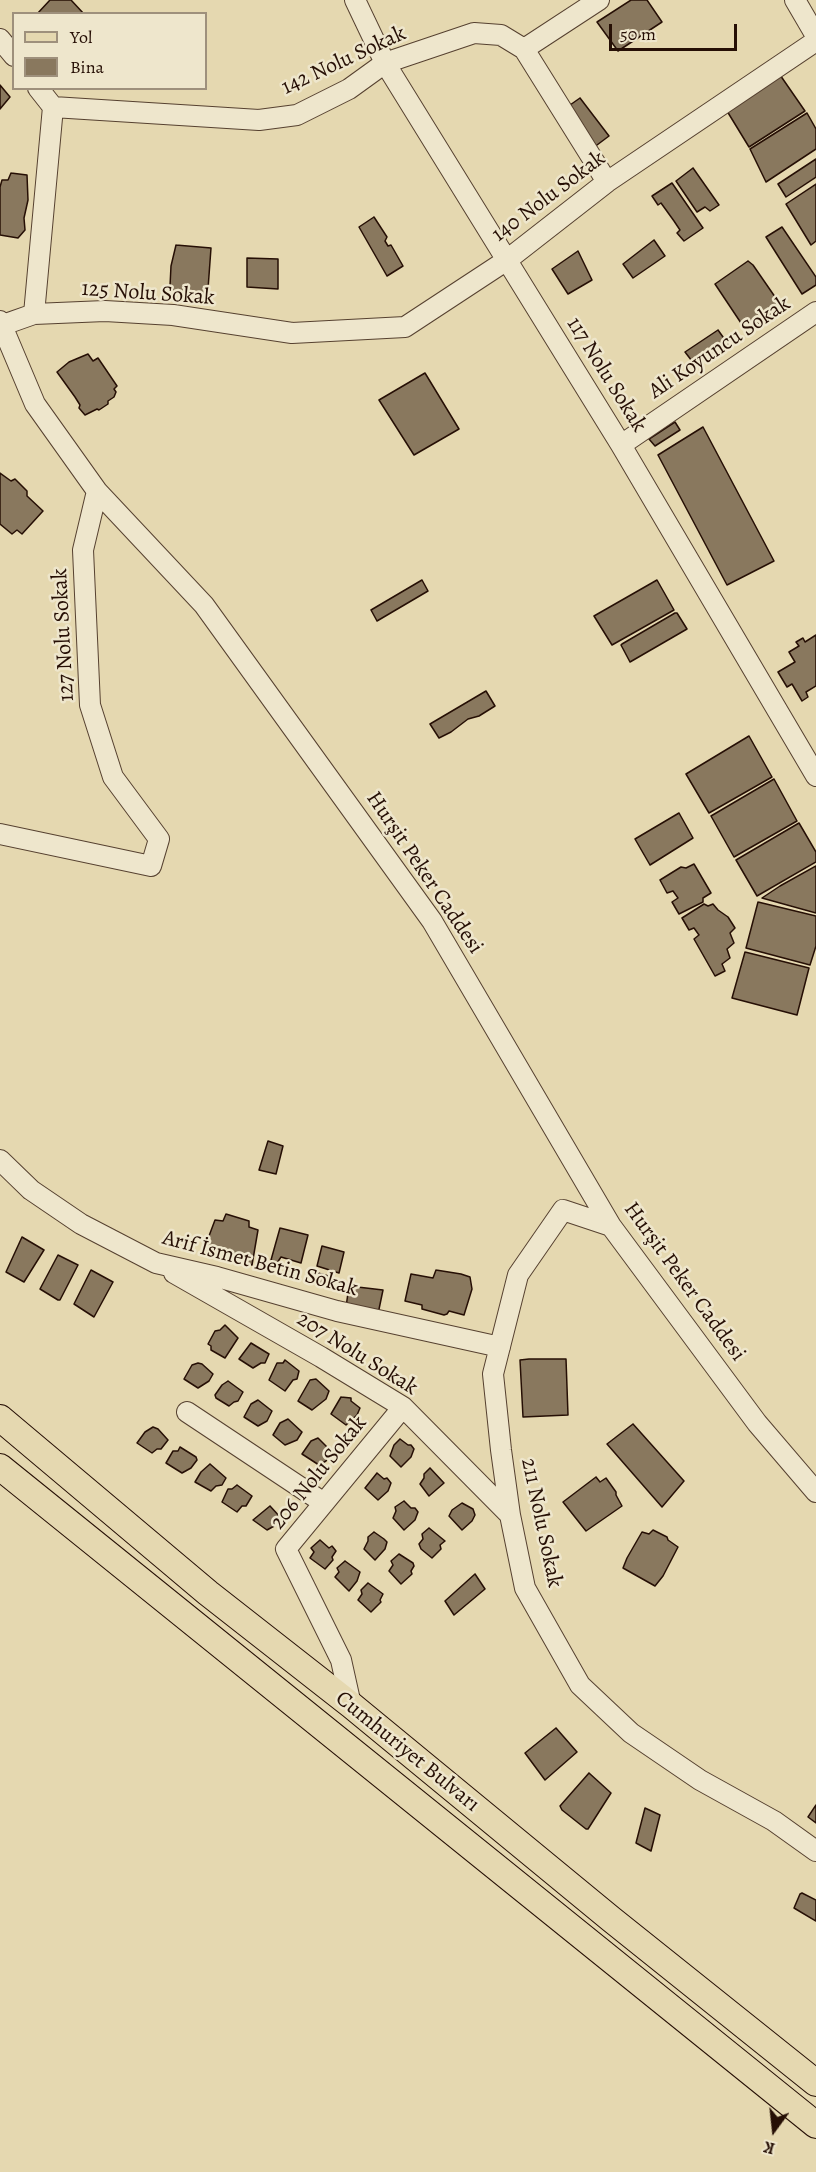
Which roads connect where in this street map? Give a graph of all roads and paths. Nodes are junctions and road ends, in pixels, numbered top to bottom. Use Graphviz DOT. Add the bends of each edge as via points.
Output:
graph roads {
  1 [pos="355,0"];
  2 [pos="599,0"];
  3 [pos="795,0"];
  4 [pos="816,36"];
  5 [pos="0,39"];
  6 [pos="816,40"];
  7 [pos="524,49"];
  8 [pos="12,54"];
  9 [pos="385,63"];
  10 [pos="40,90"];
  11 [pos="53,107"];
  12 [pos="607,182"];
  13 [pos="507,260"];
  14 [pos="816,312"];
  15 [pos="34,314"];
  16 [pos="1,324"];
  17 [pos="292,333"];
  18 [pos="621,445"];
  19 [pos="97,491"];
  20 [pos="816,776"];
  21 [pos="0,834"];
  22 [pos="0,1160"];
  23 [pos="611,1226"];
  24 [pos="156,1263"];
  25 [pos="500,1347"];
  26 [pos="403,1407"];
  27 [pos="187,1412"];
  28 [pos="0,1418"];
  29 [pos="0,1467"];
  30 [pos="816,1492"];
  31 [pos="324,1503"];
  32 [pos="510,1515"];
  33 [pos="351,1705"];
  34 [pos="816,1851"];
  35 [pos="816,2083"];
  36 [pos="816,2125"];
  1 -- 9 [label="street, 117 Nolu Sokak"];
  2 -- 7 [label="street"];
  3 -- 4 [label="street"];
  5 -- 8 [label="street"];
  6 -- 12 [label="street, 140 Nolu Sokak"];
  7 -- 9 [label="street, 142 Nolu Sokak" via="501,35 474,33"];
  7 -- 12 [label="street"];
  9 -- 11 [label="street, 142 Nolu Sokak" via="349,89 297,114 259,120"];
  9 -- 13 [label="street, 117 Nolu Sokak"];
  10 -- 11 [label="street"];
  11 -- 15 [label="street"];
  12 -- 13 [label="street, 140 Nolu Sokak"];
  13 -- 17 [label="street, 140 Nolu Sokak" via="405,327"];
  13 -- 18 [label="street, 117 Nolu Sokak"];
  14 -- 18 [label="street, Ali Koyuncu Sokak"];
  15 -- 16 [label="street, 125 Nolu Sokak"];
  15 -- 17 [label="street, 125 Nolu Sokak" via="105,311 173,315"];
  16 -- 19 [label="street, Hurşit Peker Caddesi" via="35,404"];
  18 -- 20 [label="street, 117 Nolu Sokak"];
  19 -- 21 [label="street, 127 Nolu Sokak" via="83,550 90,705 113,777 159,839 150,866"];
  19 -- 23 [label="street, Hurşit Peker Caddesi" via="204,605 432,921"];
  22 -- 24 [label="street, Arif İsmet Betin Sokak" via="31,1190 81,1224"];
  23 -- 25 [label="street, 211 Nolu Sokak" via="563,1210 518,1275"];
  23 -- 30 [label="street, Hurşit Peker Caddesi" via="758,1423"];
  24 -- 25 [label="street, Arif İsmet Betin Sokak" via="337,1311"];
  24 -- 26 [label="street, 207 Nolu Sokak"];
  25 -- 32 [label="street, 211 Nolu Sokak" via="493,1374"];
  26 -- 31 [label="street, 206 Nolu Sokak"];
  26 -- 32 [label="street, 207 Nolu Sokak"];
  27 -- 31 [label="street"];
  28 -- 33 [label="main road, Cumhuriyet Bulvarı" via="208,1593"];
  29 -- 36 [label="main road, Cumhuriyet Bulvarı"];
  31 -- 33 [label="street, 206 Nolu Sokak" via="286,1549 341,1660"];
  32 -- 34 [label="street, 211 Nolu Sokak" via="525,1588 580,1685 631,1733"];
  33 -- 35 [label="main road, Cumhuriyet Bulvarı"];
}
